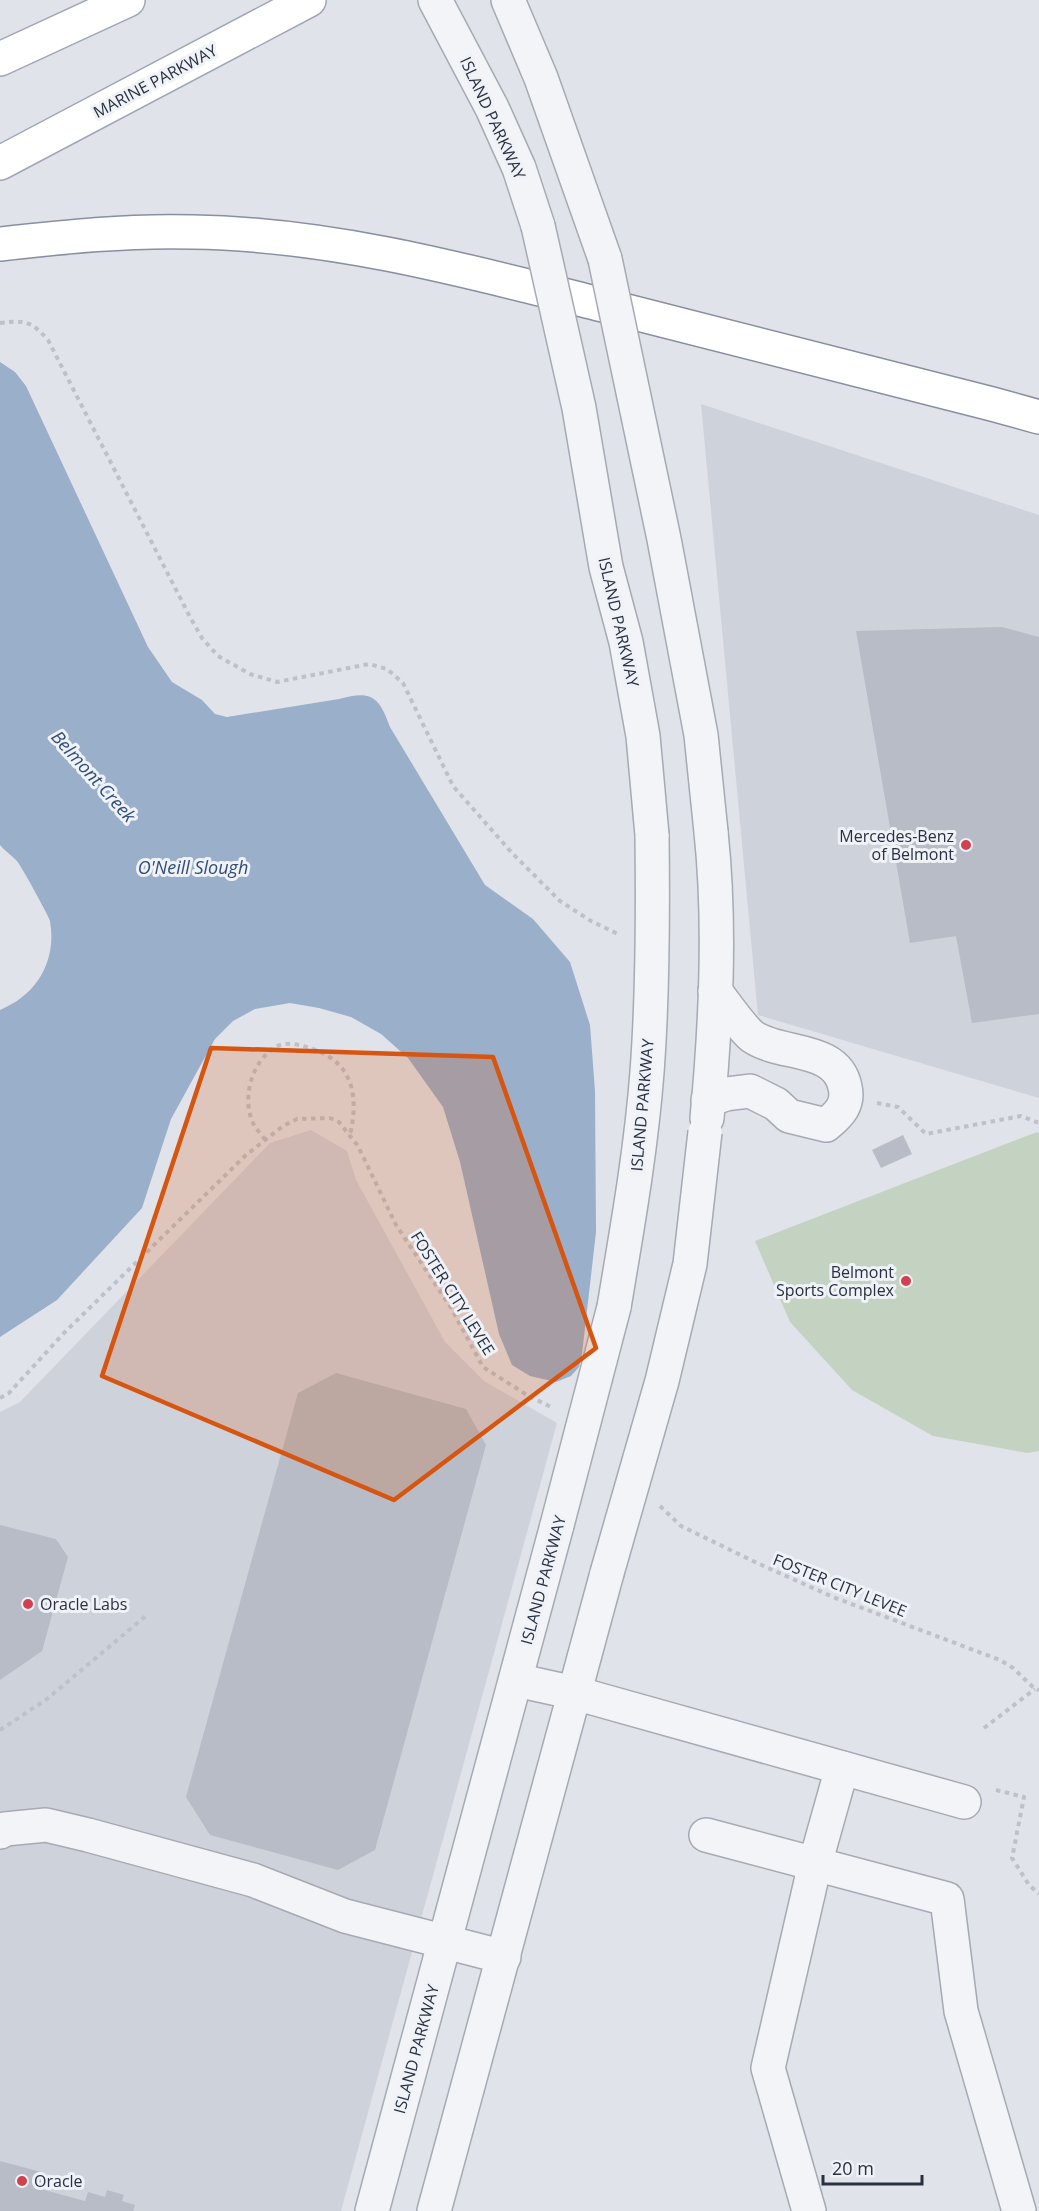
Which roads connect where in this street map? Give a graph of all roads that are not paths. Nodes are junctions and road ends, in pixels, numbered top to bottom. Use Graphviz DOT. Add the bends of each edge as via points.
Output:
graph roads {
  1 [pos="128,0"];
  2 [pos="309,0"];
  3 [pos="435,0"];
  4 [pos="508,0"];
  5 [pos="0,59"];
  6 [pos="0,163"];
  7 [pos="0,244"];
  8 [pos="1039,417"];
  9 [pos="715,991"];
  10 [pos="707,1116"];
  11 [pos="516,1680"];
  12 [pos="575,1693"];
  13 [pos="842,1768"];
  14 [pos="977,1796"];
  15 [pos="0,1832"];
  16 [pos="706,1835"];
  17 [pos="815,1864"];
  18 [pos="446,1942"];
  19 [pos="504,1957"];
  20 [pos="372,2211"];
  21 [pos="434,2211"];
  22 [pos="809,2211"];
  23 [pos="1019,2211"];
  1 -- 5 [label="main road"];
  2 -- 6 [label="main road, MARINE PARKWAY"];
  3 -- 11 [label="street, ISLAND PARKWAY, bridge" via="492,108 519,168 538,226 579,408 606,567 626,642 643,736 652,835 647,1073 632,1202 612,1321"];
  4 -- 9 [label="street, bridge" via="541,78 605,259 664,538 700,735 711,832"];
  7 -- 8 [label="main road" via="120,232 193,231 338,246 500,279"];
  9 -- 10 [label="street"];
  9 -- 10 [label="street" via="751,1036 826,1059 843,1076 847,1098 840,1114 826,1125 789,1116 776,1104 750,1091 726,1094"];
  10 -- 12 [label="street, bridge" via="690,1264 662,1381"];
  11 -- 12 [label="street"];
  11 -- 18 [label="street, ISLAND PARKWAY"];
  12 -- 13 [label="street"];
  12 -- 19 [label="street"];
  13 -- 14 [label="street"];
  13 -- 17 [label="street"];
  15 -- 18 [label="street" via="46,1825 88,1835 253,1880 345,1916"];
  16 -- 17 [label="street"];
  17 -- 22 [label="street" via="768,2068"];
  17 -- 23 [label="street" via="946,1899 961,2012"];
  18 -- 19 [label="street"];
  18 -- 20 [label="street, ISLAND PARKWAY"];
  19 -- 21 [label="street"];
}
